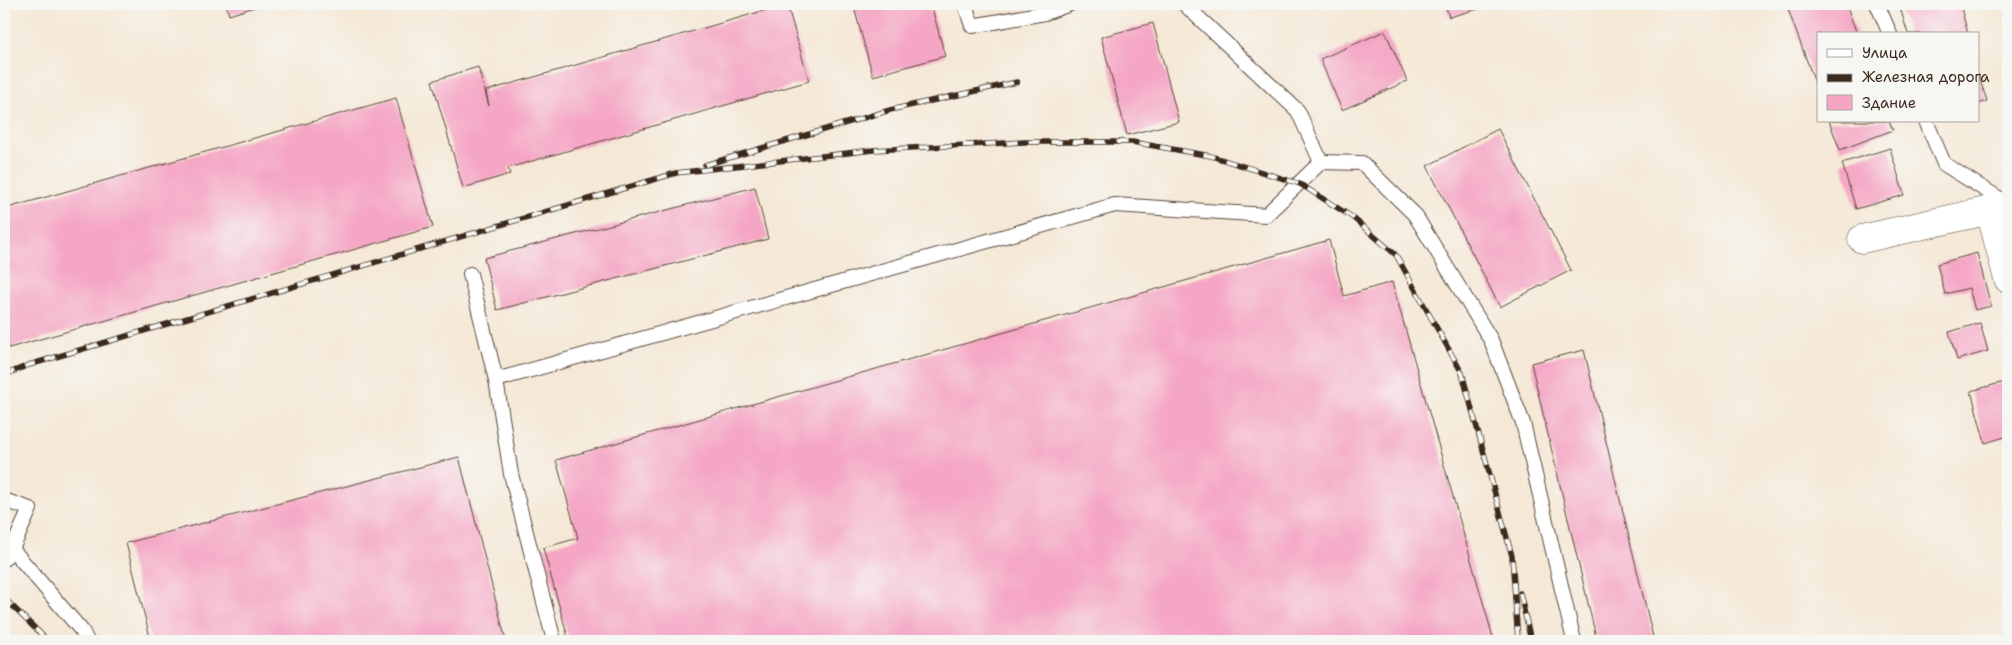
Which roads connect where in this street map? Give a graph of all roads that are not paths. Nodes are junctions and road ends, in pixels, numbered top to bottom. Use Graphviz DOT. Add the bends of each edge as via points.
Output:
graph roads {
  1 [pos="965,4"];
  2 [pos="1070,4"];
  3 [pos="1184,4"];
  4 [pos="1877,4"];
  5 [pos="1889,32"];
  6 [pos="1926,122"];
  7 [pos="1321,162"];
  8 [pos="2002,207"];
  9 [pos="1862,239"];
  10 [pos="470,274"];
  11 [pos="2008,279"];
  12 [pos="496,380"];
  13 [pos="4,500"];
  14 [pos="8,554"];
  15 [pos="87,641"];
  16 [pos="554,641"];
  17 [pos="1574,641"];
  1 -- 2 [label="lane" via="972,26 1045,13"];
  3 -- 7 [label="lane" via="1298,111"];
  4 -- 5 [label="lane"];
  6 -- 8 [label="lane" via="1944,164"];
  7 -- 12 [label="lane" via="1266,215 1115,205"];
  7 -- 17 [label="lane" via="1362,163 1415,215 1491,340 1523,423"];
  8 -- 9 [label="street"];
  8 -- 11 [label="street"];
  10 -- 12 [label="lane"];
  12 -- 16 [label="lane" via="511,474"];
  13 -- 14 [label="lane" via="30,509"];
  14 -- 15 [label="lane" via="82,631"];
}
